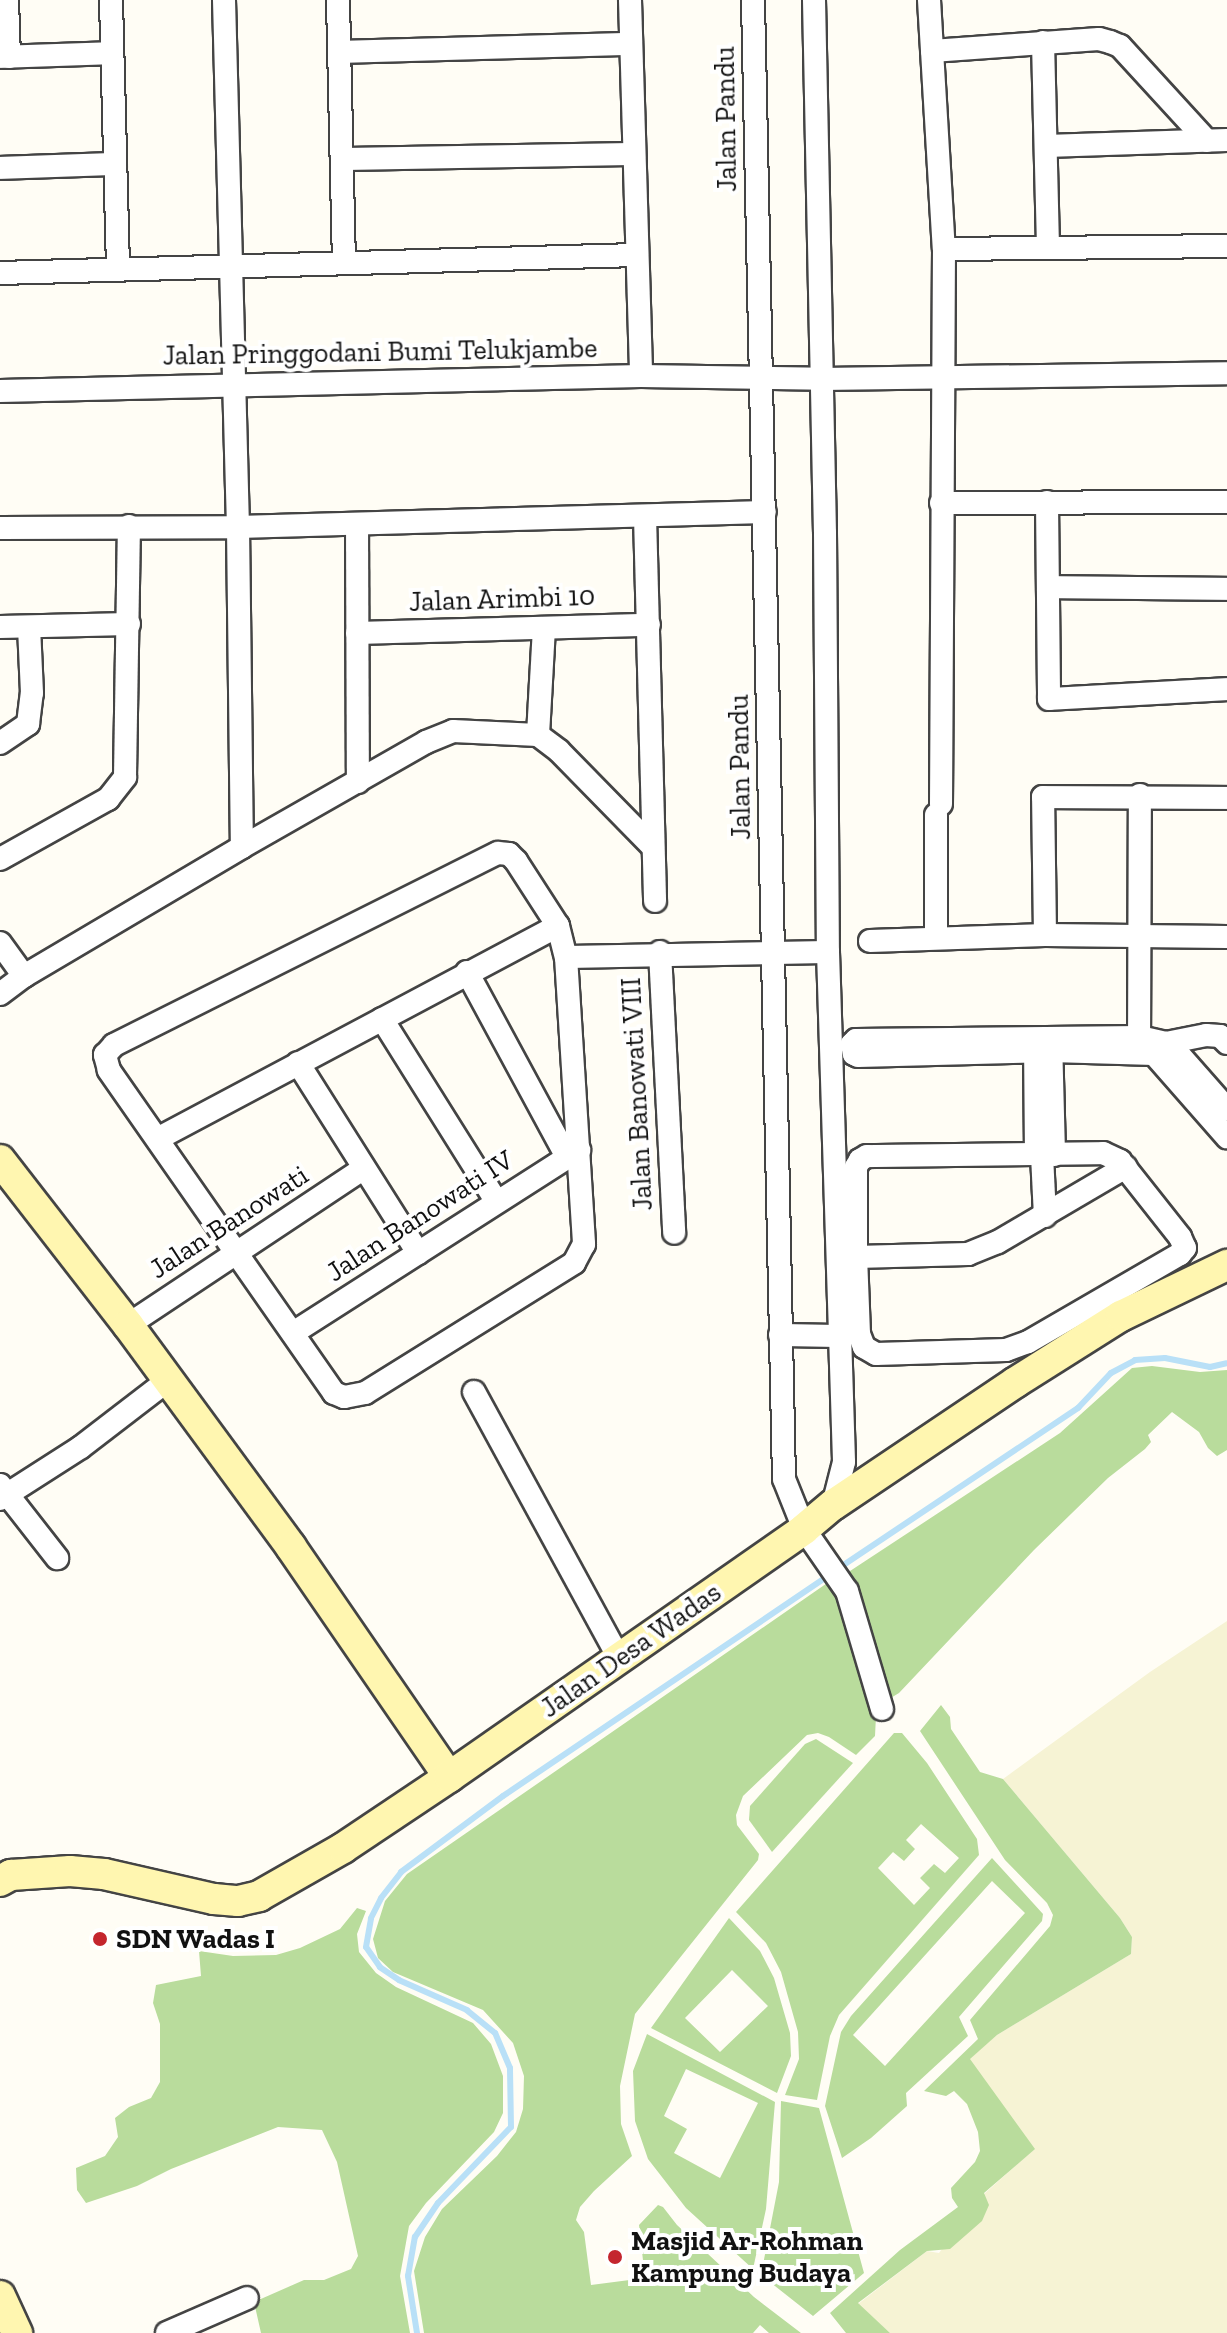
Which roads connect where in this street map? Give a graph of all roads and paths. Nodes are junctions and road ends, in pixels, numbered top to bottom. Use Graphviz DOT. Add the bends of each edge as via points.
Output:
graph roads {
  1 [pos="7,0"];
  2 [pos="111,0"];
  3 [pos="224,0"];
  4 [pos="338,0"];
  5 [pos="630,0"];
  6 [pos="753,0"];
  7 [pos="814,0"];
  8 [pos="929,0"];
  9 [pos="1043,42"];
  10 [pos="631,44"];
  11 [pos="932,51"];
  12 [pos="340,52"];
  13 [pos="112,53"];
  14 [pos="4,57"];
  15 [pos="1217,141"];
  16 [pos="1046,146"];
  17 [pos="634,154"];
  18 [pos="342,159"];
  19 [pos="115,164"];
  20 [pos="0,168"];
  21 [pos="1227,246"];
  22 [pos="1048,247"];
  23 [pos="944,249"];
  24 [pos="637,255"];
  25 [pos="344,263"];
  26 [pos="231,266"];
  27 [pos="118,269"];
  28 [pos="0,273"];
  29 [pos="1227,373"];
  30 [pos="641,376"];
  31 [pos="944,376"];
  32 [pos="762,377"];
  33 [pos="822,379"];
  34 [pos="234,385"];
  35 [pos="0,391"];
  36 [pos="1047,502"];
  37 [pos="1227,502"];
  38 [pos="941,503"];
  39 [pos="765,512"];
  40 [pos="645,516"];
  41 [pos="357,524"];
  42 [pos="129,526"];
  43 [pos="238,527"];
  44 [pos="0,528"];
  45 [pos="1048,587"];
  46 [pos="1227,589"];
  47 [pos="129,624"];
  48 [pos="649,625"];
  49 [pos="0,627"];
  50 [pos="29,627"];
  51 [pos="544,628"];
  52 [pos="357,633"];
  53 [pos="1227,689"];
  54 [pos="538,735"];
  55 [pos="0,743"];
  56 [pos="358,782"];
  57 [pos="1140,795"];
  58 [pos="1227,798"];
  59 [pos="652,846"];
  60 [pos="242,847"];
  61 [pos="0,859"];
  62 [pos="655,901"];
  63 [pos="558,926"];
  64 [pos="1045,935"];
  65 [pos="936,936"];
  66 [pos="1141,936"];
  67 [pos="1227,937"];
  68 [pos="870,941"];
  69 [pos="0,943"];
  70 [pos="773,951"];
  71 [pos="660,952"];
  72 [pos="828,952"];
  73 [pos="566,957"];
  74 [pos="467,972"];
  75 [pos="24,976"];
  76 [pos="0,994"];
  77 [pos="382,1019"];
  78 [pos="1227,1043"];
  79 [pos="1043,1045"];
  80 [pos="1151,1047"];
  81 [pos="877,1048"];
  82 [pos="298,1063"];
  83 [pos="1221,1112"];
  84 [pos="1227,1137"];
  85 [pos="159,1138"];
  86 [pos="573,1153"];
  87 [pos="1044,1155"];
  88 [pos="0,1160"];
  89 [pos="1126,1167"];
  90 [pos="363,1169"];
  91 [pos="496,1201"];
  92 [pos="1045,1216"];
  93 [pos="674,1233"];
  94 [pos="236,1253"];
  95 [pos="418,1253"];
  96 [pos="856,1257"];
  97 [pos="1227,1265"];
  98 [pos="128,1325"];
  99 [pos="293,1333"];
  100 [pos="780,1335"];
  101 [pos="840,1336"];
  102 [pos="167,1381"];
  103 [pos="474,1392"];
  104 [pos="2,1493"];
  105 [pos="833,1505"];
  106 [pos="804,1529"];
  107 [pos="57,1558"];
  108 [pos="619,1658"];
  109 [pos="882,1709"];
  110 [pos="449,1777"];
  111 [pos="4,1874"];
  112 [pos="0,2296"];
  113 [pos="247,2298"];
  114 [pos="17,2333"];
  115 [pos="167,2333"];
  1 -- 14 [label="street"];
  2 -- 13 [label="street"];
  3 -- 26 [label="street"];
  4 -- 12 [label="street"];
  5 -- 10 [label="street"];
  6 -- 32 [label="street, Jalan Pandu"];
  7 -- 33 [label="street"];
  8 -- 11 [label="street"];
  9 -- 11 [label="street"];
  9 -- 15 [label="street" via="1099,39 1120,46"];
  9 -- 16 [label="street"];
  10 -- 12 [label="street"];
  10 -- 17 [label="street"];
  11 -- 23 [label="street"];
  12 -- 18 [label="street"];
  13 -- 14 [label="street"];
  13 -- 19 [label="street"];
  15 -- 16 [label="street"];
  16 -- 22 [label="street"];
  17 -- 18 [label="street"];
  17 -- 24 [label="street"];
  18 -- 25 [label="street"];
  19 -- 20 [label="street"];
  19 -- 27 [label="street"];
  21 -- 22 [label="street"];
  22 -- 23 [label="street"];
  23 -- 31 [label="street"];
  24 -- 25 [label="street"];
  24 -- 30 [label="street"];
  25 -- 26 [label="street"];
  26 -- 27 [label="street"];
  26 -- 34 [label="street"];
  27 -- 28 [label="street"];
  29 -- 31 [label="street, Jalan Pringgodani Bumi Telukjambe"];
  30 -- 32 [label="street, Jalan Pringgodani Bumi Telukjambe"];
  30 -- 34 [label="street, Jalan Pringgodani Bumi Telukjambe"];
  31 -- 33 [label="street, Jalan Pringgodani Bumi Telukjambe"];
  31 -- 38 [label="street"];
  32 -- 33 [label="street, Jalan Pringgodani Bumi Telukjambe"];
  32 -- 39 [label="street, Jalan Pandu"];
  33 -- 72 [label="street"];
  34 -- 35 [label="street, Jalan Pringgodani Bumi Telukjambe"];
  34 -- 43 [label="street"];
  36 -- 37 [label="street"];
  36 -- 38 [label="street"];
  36 -- 45 [label="street"];
  38 -- 65 [label="street"];
  39 -- 40 [label="street"];
  39 -- 70 [label="street, Jalan Pandu"];
  40 -- 41 [label="street"];
  40 -- 48 [label="street"];
  41 -- 43 [label="street"];
  41 -- 52 [label="street"];
  42 -- 43 [label="street"];
  42 -- 44 [label="street"];
  42 -- 47 [label="street"];
  43 -- 60 [label="street"];
  45 -- 46 [label="street"];
  45 -- 53 [label="street" via="1049,699"];
  47 -- 50 [label="street"];
  47 -- 61 [label="street" via="128,754 119,788"];
  48 -- 51 [label="street, Jalan Arimbi 10"];
  48 -- 59 [label="street"];
  49 -- 50 [label="street"];
  50 -- 55 [label="street" via="28,724"];
  51 -- 52 [label="street, Jalan Arimbi 10"];
  51 -- 54 [label="street"];
  52 -- 56 [label="street"];
  54 -- 56 [label="street" via="453,731"];
  54 -- 59 [label="street"];
  56 -- 60 [label="street"];
  57 -- 58 [label="street"];
  57 -- 64 [label="street" via="1043,797"];
  57 -- 66 [label="street"];
  59 -- 62 [label="street"];
  60 -- 75 [label="street"];
  63 -- 73 [label="street"];
  63 -- 74 [label="street"];
  63 -- 85 [label="street" via="516,861 498,853 114,1045 105,1055 109,1070"];
  64 -- 65 [label="street"];
  64 -- 66 [label="street"];
  65 -- 68 [label="street"];
  66 -- 67 [label="street"];
  66 -- 80 [label="street"];
  69 -- 75 [label="street"];
  70 -- 71 [label="street"];
  70 -- 72 [label="street"];
  70 -- 100 [label="street, Jalan Pandu"];
  71 -- 73 [label="street"];
  71 -- 93 [label="street, Jalan Banowati VIII"];
  72 -- 101 [label="street"];
  73 -- 86 [label="street"];
  74 -- 77 [label="street"];
  74 -- 86 [label="street"];
  75 -- 76 [label="street"];
  77 -- 82 [label="street"];
  77 -- 91 [label="street"];
  78 -- 80 [label="street" via="1214,1035"];
  79 -- 80 [label="street"];
  79 -- 81 [label="street"];
  79 -- 87 [label="street"];
  80 -- 83 [label="street"];
  82 -- 85 [label="street"];
  82 -- 90 [label="street"];
  83 -- 84 [label="street"];
  85 -- 94 [label="street"];
  86 -- 91 [label="street, Jalan Banowati IV"];
  86 -- 99 [label="street" via="584,1244 574,1263 353,1397 334,1393"];
  87 -- 89 [label="street" via="1103,1153"];
  87 -- 92 [label="street"];
  87 -- 96 [label="street" via="863,1157 856,1167"];
  88 -- 98 [label="main road"];
  89 -- 92 [label="street"];
  89 -- 96 [label="street" via="1185,1248 1017,1347 868,1352 859,1334"];
  90 -- 94 [label="street, Jalan Banowati"];
  90 -- 95 [label="street"];
  91 -- 95 [label="street, Jalan Banowati IV"];
  92 -- 96 [label="street" via="968,1254"];
  94 -- 98 [label="street, Jalan Banowati"];
  94 -- 99 [label="street"];
  95 -- 99 [label="street, Jalan Banowati IV"];
  97 -- 105 [label="main road, Jalan Desa Wadas" via="1081,1340"];
  98 -- 102 [label="main road"];
  100 -- 101 [label="street"];
  100 -- 106 [label="street, Jalan Pandu" via="784,1479"];
  101 -- 105 [label="street" via="844,1462"];
  102 -- 104 [label="street" via="81,1447"];
  102 -- 110 [label="main road" via="291,1547"];
  103 -- 108 [label="street"];
  104 -- 107 [label="street"];
  105 -- 106 [label="main road, Jalan Desa Wadas"];
  106 -- 108 [label="main road, Jalan Desa Wadas"];
  106 -- 109 [label="street, Jalan Pandu" via="843,1585"];
  108 -- 110 [label="main road, Jalan Desa Wadas"];
  110 -- 111 [label="main road, Jalan Desa Wadas" via="312,1867 259,1896 238,1901 104,1874"];
  112 -- 114 [label="main road"];
  113 -- 115 [label="street"];
}
